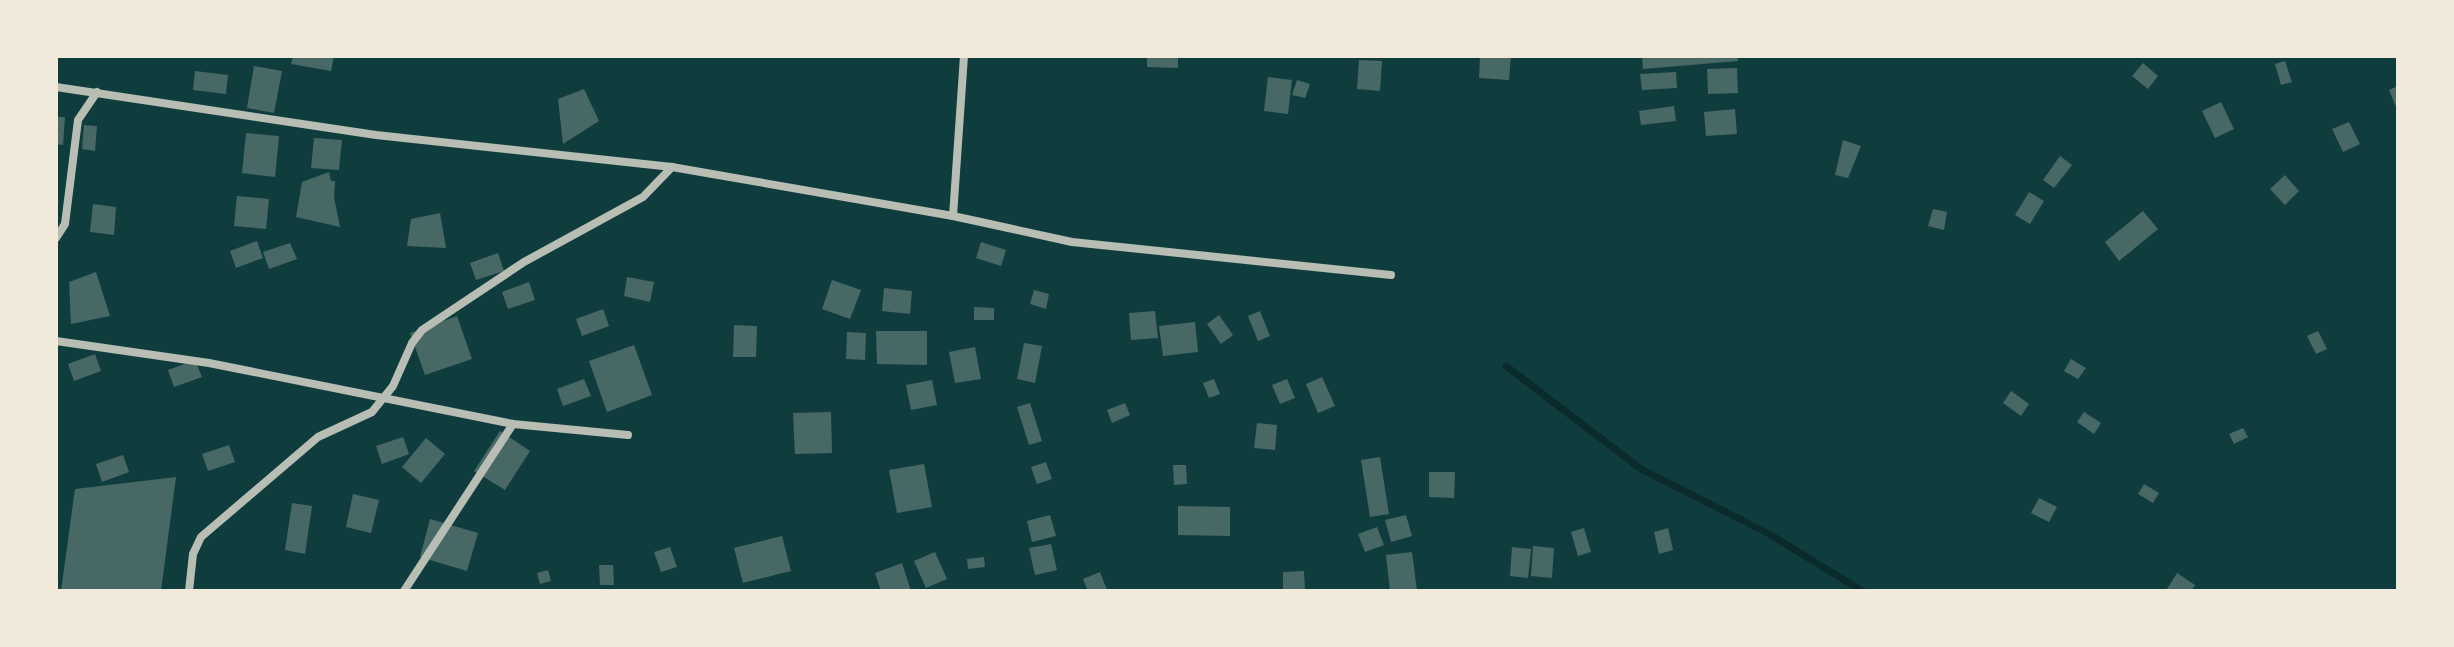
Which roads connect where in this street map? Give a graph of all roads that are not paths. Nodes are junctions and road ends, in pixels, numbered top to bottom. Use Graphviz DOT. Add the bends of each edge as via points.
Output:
graph roads {
  1 [pos="964,56"];
  2 [pos="56,87"];
  3 [pos="97,92"];
  4 [pos="672,167"];
  5 [pos="953,216"];
  6 [pos="56,238"];
  7 [pos="1391,275"];
  8 [pos="56,341"];
  9 [pos="382,398"];
  10 [pos="513,424"];
  11 [pos="628,435"];
  12 [pos="189,591"];
  13 [pos="404,591"];
  1 -- 5 [label="street"];
  2 -- 3 [label="street"];
  3 -- 4 [label="street" via="376,135"];
  3 -- 6 [label="street" via="78,120 65,224"];
  4 -- 5 [label="street"];
  4 -- 9 [label="street" via="643,197 524,262 422,330"];
  5 -- 7 [label="street" via="1072,242"];
  8 -- 9 [label="street" via="209,363"];
  9 -- 10 [label="street"];
  9 -- 12 [label="street" via="372,412 318,437 201,537 193,554"];
  10 -- 11 [label="street"];
  10 -- 13 [label="street"];
}
